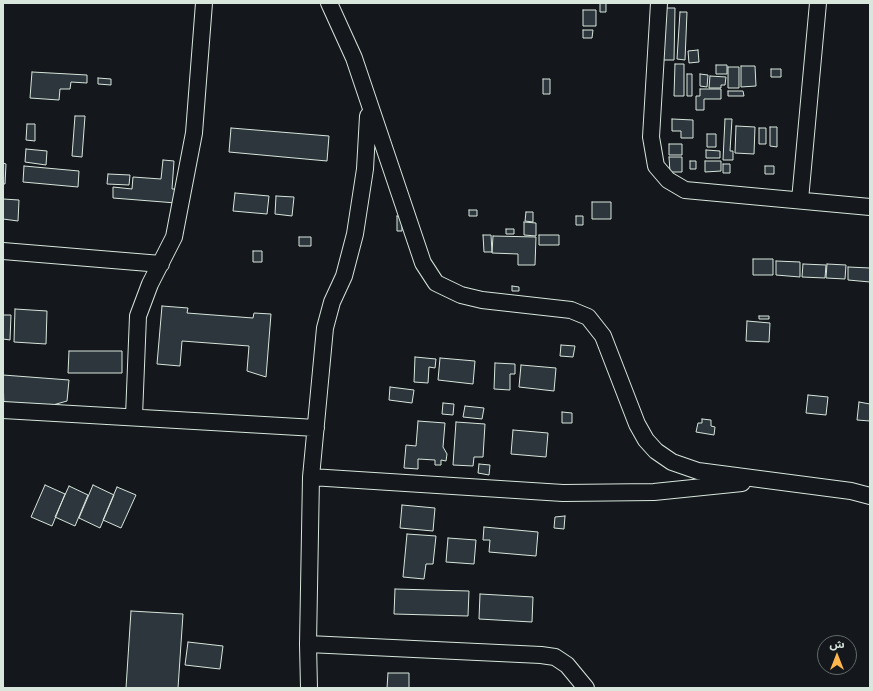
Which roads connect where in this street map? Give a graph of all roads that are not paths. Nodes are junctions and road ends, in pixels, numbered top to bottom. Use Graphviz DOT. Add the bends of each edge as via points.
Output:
graph roads {
  1 [pos="204,3"];
  2 [pos="329,3"];
  3 [pos="660,3"];
  4 [pos="818,3"];
  5 [pos="368,103"];
  6 [pos="800,200"];
  7 [pos="870,207"];
  8 [pos="3,251"];
  9 [pos="162,264"];
  10 [pos="3,410"];
  11 [pos="134,416"];
  12 [pos="316,428"];
  13 [pos="311,477"];
  14 [pos="766,480"];
  15 [pos="870,496"];
  16 [pos="308,644"];
  17 [pos="309,688"];
  18 [pos="586,688"];
  1 -- 9 [label="street" via="194,133 174,237"];
  2 -- 5 [label="street" via="354,58"];
  3 -- 6 [label="street" via="651,137 656,166 668,180 685,190"];
  4 -- 6 [label="street"];
  5 -- 12 [label="street" via="368,139 361,200 344,276 324,328"];
  5 -- 14 [label="street" via="423,262 436,283 461,295 482,300 570,310 588,317 602,336 637,424 656,451 672,462 698,471"];
  6 -- 7 [label="street"];
  8 -- 9 [label="street"];
  9 -- 11 [label="street" via="150,284 138,316"];
  10 -- 11 [label="street"];
  11 -- 12 [label="street"];
  12 -- 13 [label="street"];
  13 -- 14 [label="street" via="585,493 654,492"];
  13 -- 16 [label="street"];
  14 -- 15 [label="street" via="851,491"];
  16 -- 17 [label="street"];
  16 -- 18 [label="street" via="541,654 567,665"];
}
